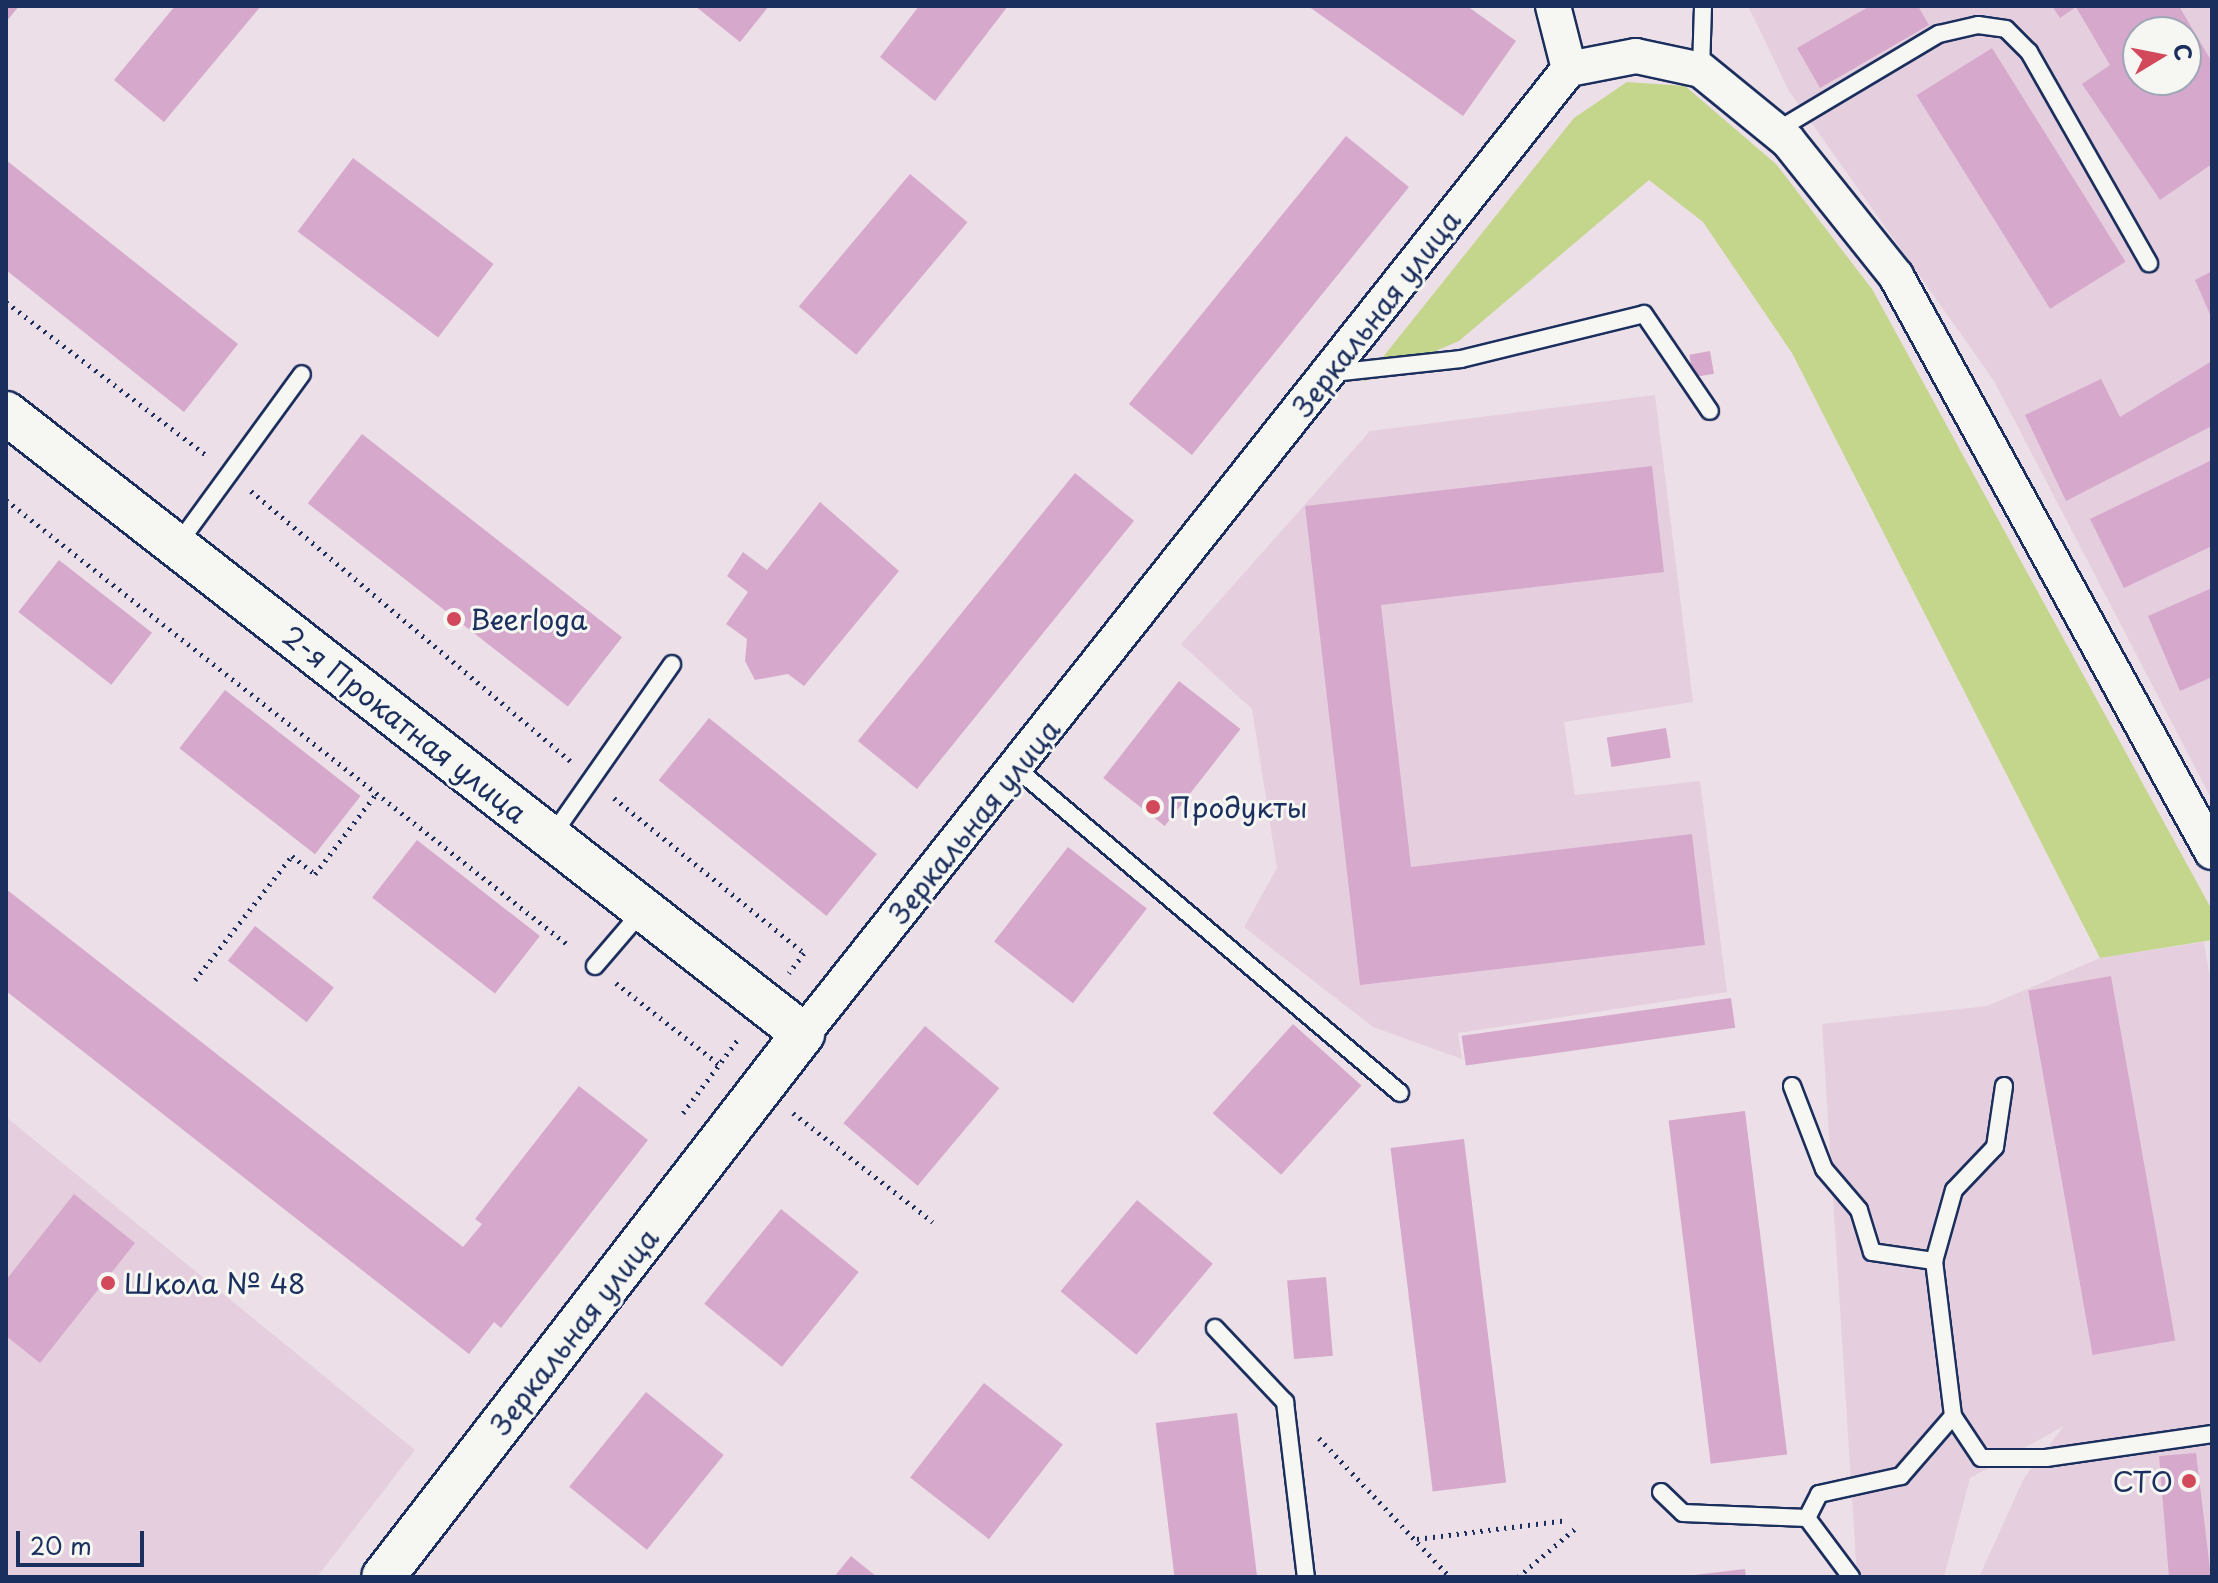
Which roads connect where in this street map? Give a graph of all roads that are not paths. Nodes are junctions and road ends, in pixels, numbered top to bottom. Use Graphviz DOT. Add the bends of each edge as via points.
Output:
graph roads {
  1 [pos="1553,6"];
  2 [pos="1703,6"];
  3 [pos="1569,69"];
  4 [pos="1701,70"];
  5 [pos="1776,131"];
  6 [pos="2149,263"];
  7 [pos="1331,373"];
  8 [pos="302,374"];
  9 [pos="1710,411"];
  10 [pos="6,413"];
  11 [pos="177,546"];
  12 [pos="672,664"];
  13 [pos="1016,768"];
  14 [pos="551,838"];
  15 [pos="2212,852"];
  16 [pos="643,910"];
  17 [pos="595,966"];
  18 [pos="803,1034"];
  19 [pos="1792,1086"];
  20 [pos="2004,1086"];
  21 [pos="1400,1093"];
  22 [pos="1934,1261"];
  23 [pos="1215,1328"];
  24 [pos="1953,1416"];
  25 [pos="2212,1434"];
  26 [pos="1661,1492"];
  27 [pos="1807,1518"];
  28 [pos="383,1577"];
  29 [pos="1306,1577"];
  30 [pos="1851,1577"];
  1 -- 3 [label="street"];
  2 -- 4 [label="lane"];
  3 -- 4 [label="street" via="1636,56"];
  3 -- 7 [label="street, Зеркальная улица"];
  4 -- 5 [label="street"];
  5 -- 6 [label="lane" via="1939,34 1978,25 2006,29 2029,52"];
  5 -- 15 [label="street" via="1896,276"];
  7 -- 9 [label="lane" via="1461,359 1644,314"];
  7 -- 13 [label="street, Зеркальная улица"];
  8 -- 11 [label="lane"];
  10 -- 11 [label="street, 2-я Прокатная улица"];
  11 -- 14 [label="street, 2-я Прокатная улица"];
  12 -- 14 [label="lane"];
  13 -- 18 [label="street, Зеркальная улица"];
  13 -- 21 [label="lane"];
  14 -- 16 [label="street, 2-я Прокатная улица"];
  16 -- 17 [label="lane"];
  16 -- 18 [label="street, 2-я Прокатная улица"];
  18 -- 28 [label="street, Зеркальная улица"];
  19 -- 22 [label="lane" via="1824,1169 1859,1210 1872,1252"];
  20 -- 22 [label="lane" via="1995,1147 1954,1190"];
  22 -- 24 [label="lane"];
  23 -- 29 [label="lane" via="1285,1402"];
  24 -- 25 [label="lane" via="1981,1458 2046,1458"];
  24 -- 27 [label="lane" via="1901,1476 1819,1494"];
  26 -- 27 [label="lane" via="1683,1513"];
  27 -- 30 [label="lane"];
}
